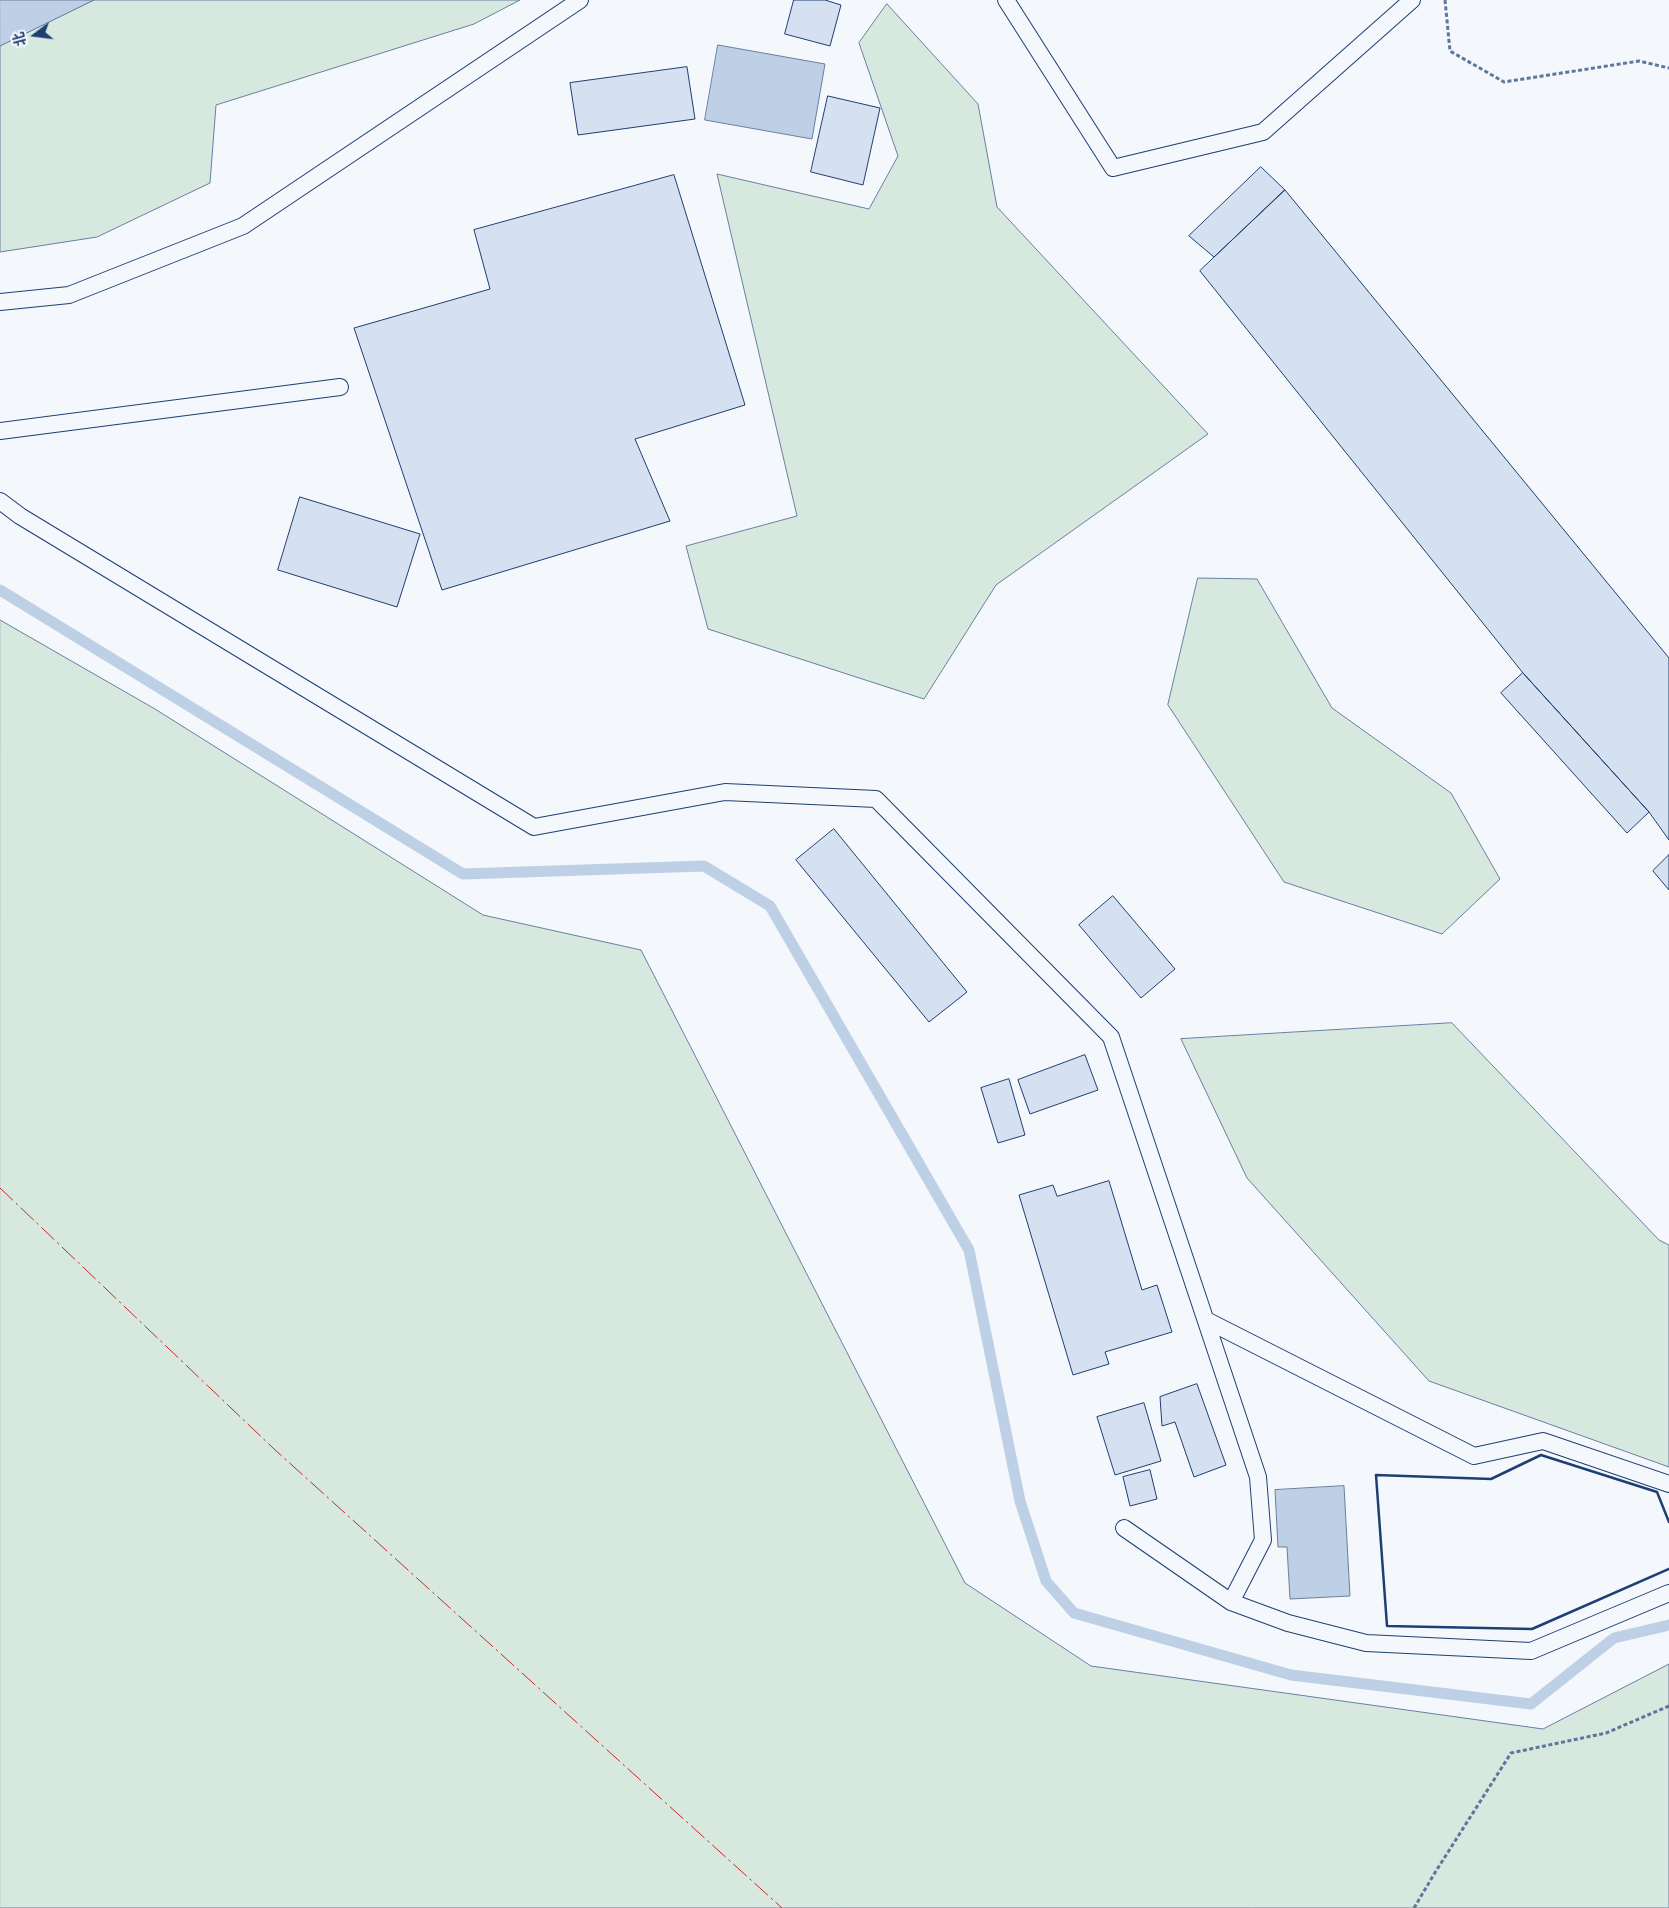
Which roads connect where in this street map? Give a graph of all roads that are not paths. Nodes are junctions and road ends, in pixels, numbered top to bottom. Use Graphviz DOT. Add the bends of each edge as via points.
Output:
graph roads {
  1 [pos="580,0"];
  2 [pos="1006,0"];
  3 [pos="1412,0"];
  4 [pos="0,302"];
  5 [pos="340,387"];
  6 [pos="0,431"];
  7 [pos="0,501"];
  8 [pos="1206,1320"];
  9 [pos="1669,1484"];
  10 [pos="1124,1528"];
  11 [pos="1669,1593"];
  12 [pos="1231,1602"];
  1 -- 4 [label="lane" via="243,226 69,295"];
  2 -- 3 [label="lane" via="1113,168 1263,132"];
  5 -- 6 [label="lane"];
  7 -- 8 [label="lane" via="36,526 534,827 725,792 876,799 1111,1037"];
  8 -- 9 [label="lane" via="1474,1456 1543,1441"];
  8 -- 12 [label="lane" via="1258,1477 1263,1540"];
  10 -- 12 [label="lane"];
  11 -- 12 [label="lane" via="1531,1651 1366,1643 1288,1622"];
}
